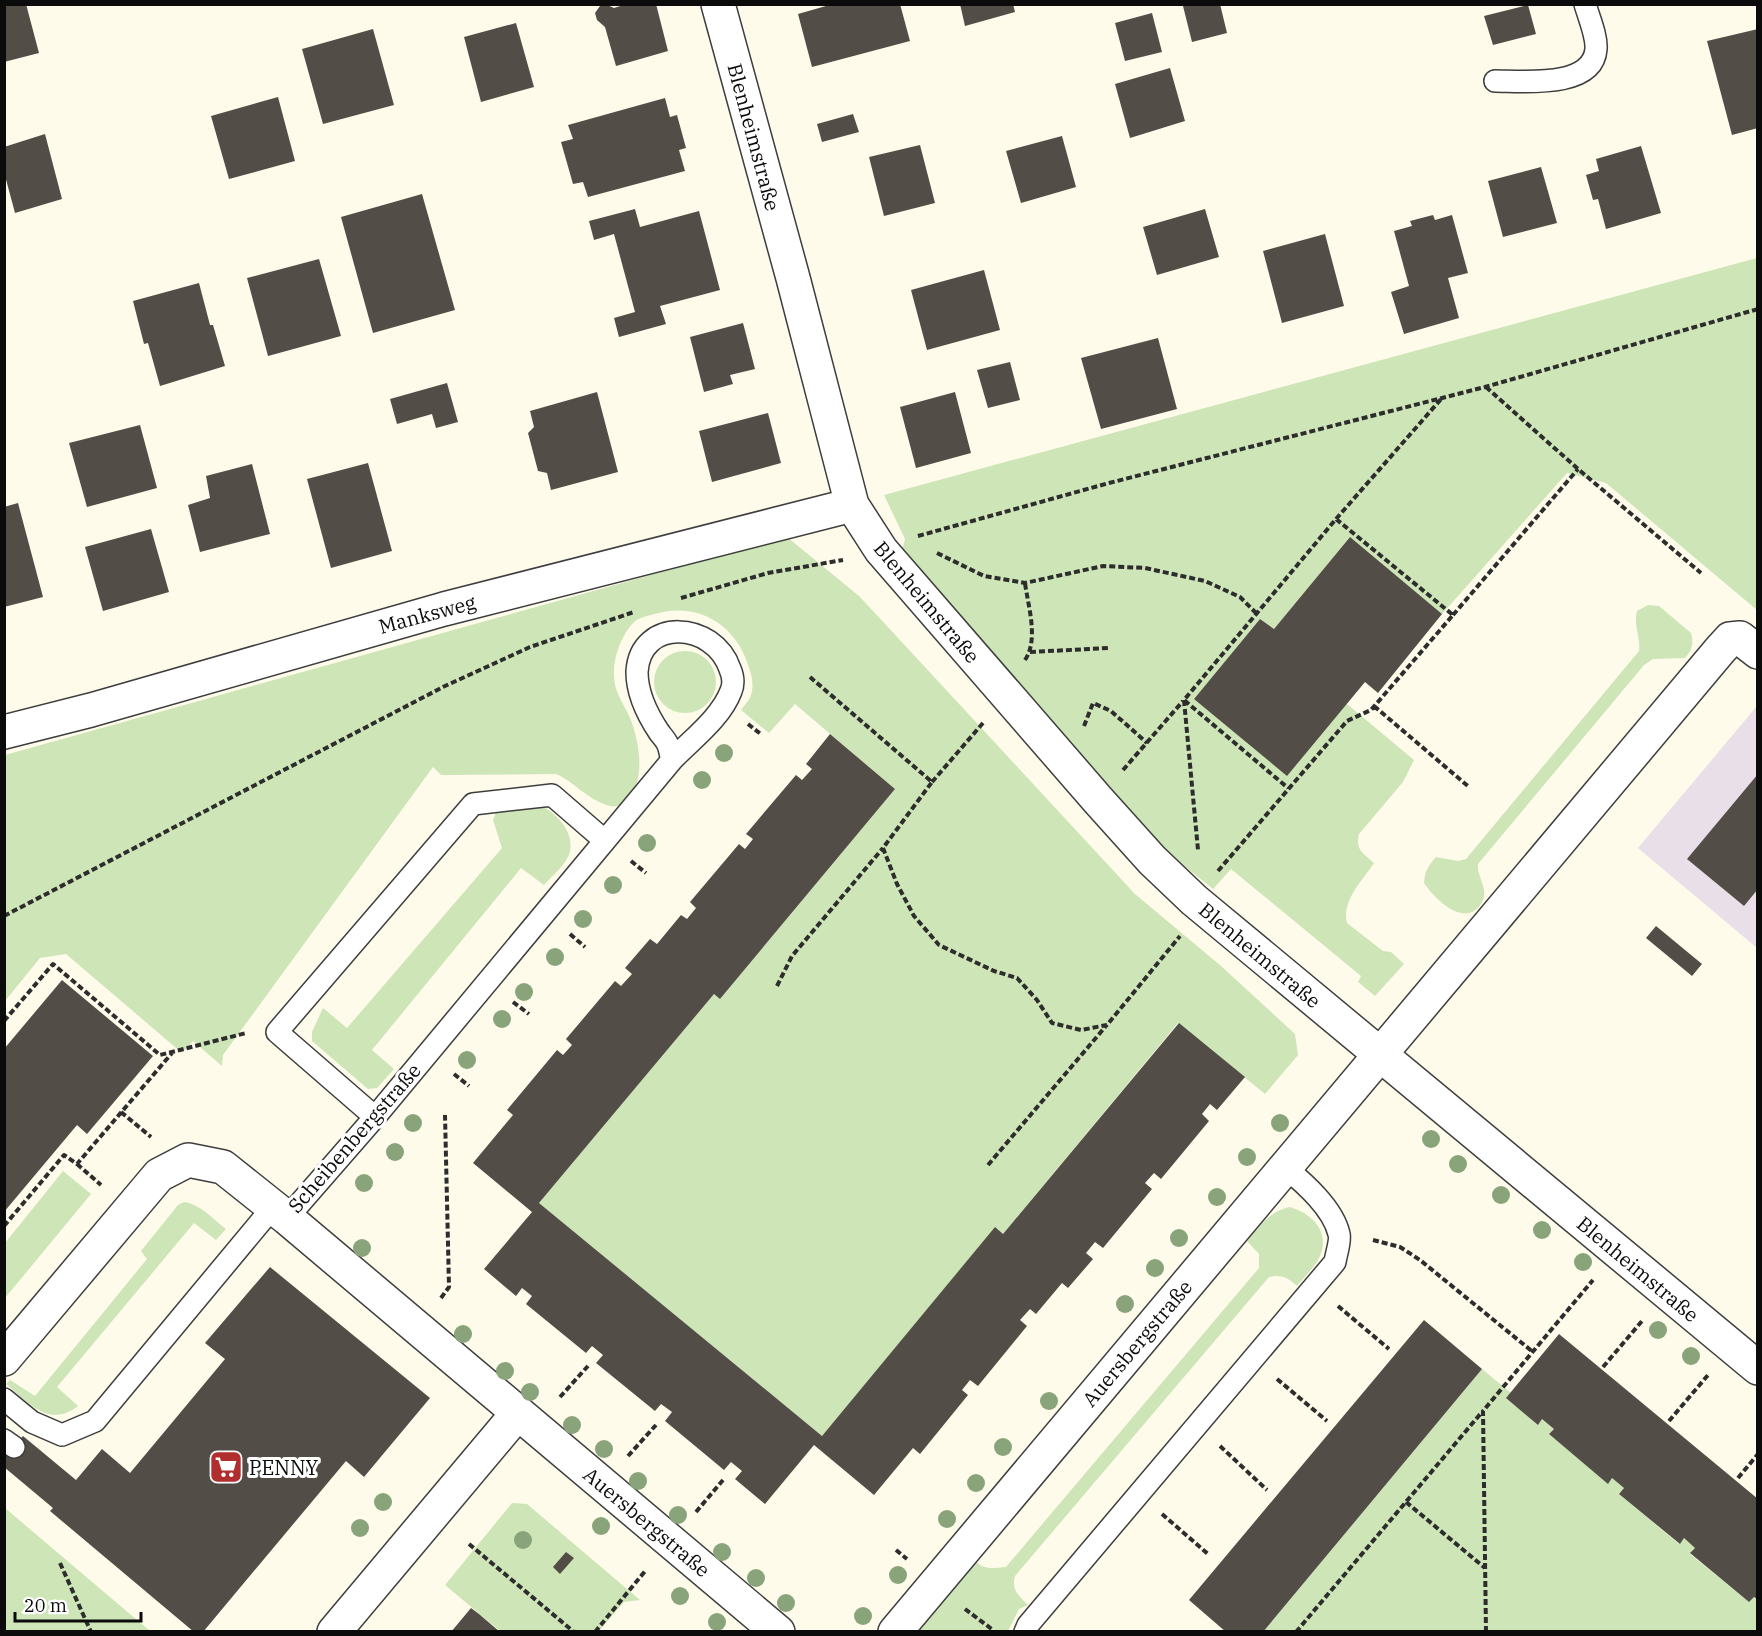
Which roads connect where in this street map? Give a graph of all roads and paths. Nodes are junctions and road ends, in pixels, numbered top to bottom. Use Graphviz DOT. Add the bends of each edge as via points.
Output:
graph roads {
  1 [pos="718,4"];
  2 [pos="1585,4"];
  3 [pos="1495,81"];
  4 [pos="1758,309"];
  5 [pos="1485,387"];
  6 [pos="1442,397"];
  7 [pos="1578,469"];
  8 [pos="852,505"];
  9 [pos="1336,519"];
  10 [pos="922,542"];
  11 [pos="930,548"];
  12 [pos="832,562"];
  13 [pos="1701,573"];
  14 [pos="1025,583"];
  15 [pos="671,601"];
  16 [pos="638,611"];
  17 [pos="1256,613"];
  18 [pos="1453,615"];
  19 [pos="1109,648"];
  20 [pos="1030,652"];
  21 [pos="1758,652"];
  22 [pos="810,677"];
  23 [pos="1003,693"];
  24 [pos="1184,700"];
  25 [pos="1374,706"];
  26 [pos="4,732"];
  27 [pos="1147,743"];
  28 [pos="672,760"];
  29 [pos="1068,765"];
  30 [pos="932,782"];
  31 [pos="1469,787"];
  32 [pos="1288,788"];
  33 [pos="1098,800"];
  34 [pos="604,840"];
  35 [pos="883,848"];
  36 [pos="1194,906"];
  37 [pos="4,916"];
  38 [pos="777,986"];
  39 [pos="4,1021"];
  40 [pos="1107,1025"];
  41 [pos="277,1032"];
  42 [pos="172,1052"];
  43 [pos="1379,1054"];
  44 [pos="122,1112"];
  45 [pos="445,1115"];
  46 [pos="375,1117"];
  47 [pos="154,1139"];
  48 [pos="77,1164"];
  49 [pos="988,1165"];
  50 [pos="1285,1167"];
  51 [pos="106,1189"];
  52 [pos="280,1213"];
  53 [pos="4,1226"];
  54 [pos="1340,1234"];
  55 [pos="1617,1251"];
  56 [pos="1315,1286"];
  57 [pos="1666,1292"];
  58 [pos="414,1327"];
  59 [pos="1731,1346"];
  60 [pos="1389,1349"];
  61 [pos="1533,1352"];
  62 [pos="4,1359"];
  63 [pos="1254,1359"];
  64 [pos="1604,1367"];
  65 [pos="1758,1368"];
  66 [pos="4,1399"];
  67 [pos="1483,1412"];
  68 [pos="517,1414"];
  69 [pos="1327,1421"];
  70 [pos="1669,1421"];
  71 [pos="1197,1426"];
  72 [pos="1758,1454"];
  73 [pos="1738,1478"];
  74 [pos="1267,1490"];
  75 [pos="1139,1494"];
  76 [pos="1406,1502"];
  77 [pos="670,1541"];
  78 [pos="469,1544"];
  79 [pos="1208,1554"];
  80 [pos="60,1563"];
  81 [pos="1485,1568"];
  82 [pos="91,1632"];
  83 [pos="334,1632"];
  84 [pos="574,1632"];
  85 [pos="594,1632"];
  86 [pos="778,1632"];
  87 [pos="895,1632"];
  88 [pos="1025,1632"];
  89 [pos="1296,1632"];
  90 [pos="1486,1632"];
  1 -- 8 [label="street, Blenheimstraße"];
  2 -- 3 [label="lane" via="1597,48 1589,67 1560,80"];
  4 -- 5 [label="path"];
  5 -- 6 [label="path"];
  5 -- 7 [label="path"];
  6 -- 9 [label="path"];
  6 -- 10 [label="path" via="915,537"];
  7 -- 13 [label="path"];
  7 -- 18 [label="path"];
  8 -- 23 [label="street, Blenheimstraße" via="881,550"];
  8 -- 26 [label="street, Manksweg" via="444,609"];
  9 -- 17 [label="path"];
  9 -- 18 [label="path"];
  11 -- 14 [label="path" via="984,576"];
  12 -- 15 [label="path" via="768,573"];
  14 -- 17 [label="path" via="1103,566 1145,568 1205,581 1240,597"];
  14 -- 20 [label="path" via="1032,631"];
  16 -- 37 [label="path" via="530,647 445,686"];
  17 -- 24 [label="path"];
  18 -- 25 [label="path"];
  19 -- 20 [label="path"];
  20 -- 23 [label="path"];
  21 -- 43 [label="street" via="1740,638 1730,639"];
  22 -- 30 [label="path"];
  23 -- 29 [label="street, Blenheimstraße"];
  23 -- 30 [label="path"];
  24 -- 27 [label="path"];
  24 -- 32 [label="path"];
  24 -- 36 [label="path"];
  25 -- 31 [label="path"];
  25 -- 32 [label="path" via="1347,721"];
  27 -- 29 [label="path" via="1111,711 1093,703 1076,739 1077,755"];
  27 -- 33 [label="path"];
  28 -- 28 [label="lane, Scheibenbergstraße" via="667,743 644,706 637,673 640,657 657,637 688,632 718,647 733,676 732,689 724,705"];
  28 -- 34 [label="lane, Scheibenbergstraße"];
  29 -- 33 [label="street, Blenheimstraße"];
  30 -- 35 [label="path"];
  32 -- 36 [label="path"];
  33 -- 36 [label="street, Blenheimstraße"];
  34 -- 41 [label="lane" via="552,795 473,804"];
  34 -- 46 [label="lane, Scheibenbergstraße"];
  35 -- 38 [label="path" via="792,956"];
  35 -- 40 [label="path" via="914,916 939,945 1017,978 1052,1023 1082,1030"];
  36 -- 40 [label="path"];
  36 -- 43 [label="street, Blenheimstraße"];
  39 -- 42 [label="path" via="53,964 160,1055"];
  40 -- 49 [label="path"];
  41 -- 42 [label="path" via="254,1031"];
  41 -- 46 [label="lane"];
  42 -- 44 [label="path"];
  43 -- 50 [label="street, Auersbergstraße"];
  43 -- 55 [label="street, Blenheimstraße"];
  44 -- 47 [label="path"];
  44 -- 48 [label="path"];
  45 -- 58 [label="path" via="449,1287"];
  46 -- 52 [label="lane, Scheibenbergstraße"];
  48 -- 51 [label="path"];
  48 -- 53 [label="path" via="64,1155"];
  50 -- 54 [label="lane" via="1313,1191"];
  50 -- 87 [label="street, Auersbergstraße"];
  52 -- 58 [label="street, Auersbergstraße"];
  52 -- 62 [label="street, Scheibenbergstraße" via="223,1167 188,1160 159,1175"];
  52 -- 66 [label="lane" via="95,1421 62,1435 32,1422"];
  54 -- 56 [label="lane" via="1335,1262"];
  54 -- 61 [label="path" via="1400,1247"];
  55 -- 57 [label="street, Blenheimstraße"];
  55 -- 61 [label="path"];
  56 -- 60 [label="path"];
  56 -- 63 [label="lane"];
  57 -- 59 [label="street, Blenheimstraße"];
  57 -- 64 [label="path"];
  58 -- 68 [label="street, Auersbergstraße"];
  59 -- 65 [label="street, Blenheimstraße"];
  59 -- 70 [label="path"];
  61 -- 67 [label="path"];
  63 -- 69 [label="path"];
  63 -- 71 [label="lane"];
  67 -- 76 [label="path"];
  67 -- 81 [label="path"];
  68 -- 77 [label="street, Auersbergstraße"];
  68 -- 83 [label="street"];
  71 -- 74 [label="path"];
  71 -- 75 [label="lane"];
  72 -- 73 [label="path"];
  75 -- 79 [label="path"];
  75 -- 88 [label="lane"];
  76 -- 81 [label="path"];
  76 -- 89 [label="path"];
  77 -- 85 [label="path"];
  77 -- 86 [label="street, Auersbergstraße"];
  78 -- 84 [label="path"];
  80 -- 82 [label="path"];
  81 -- 90 [label="path"];
}
